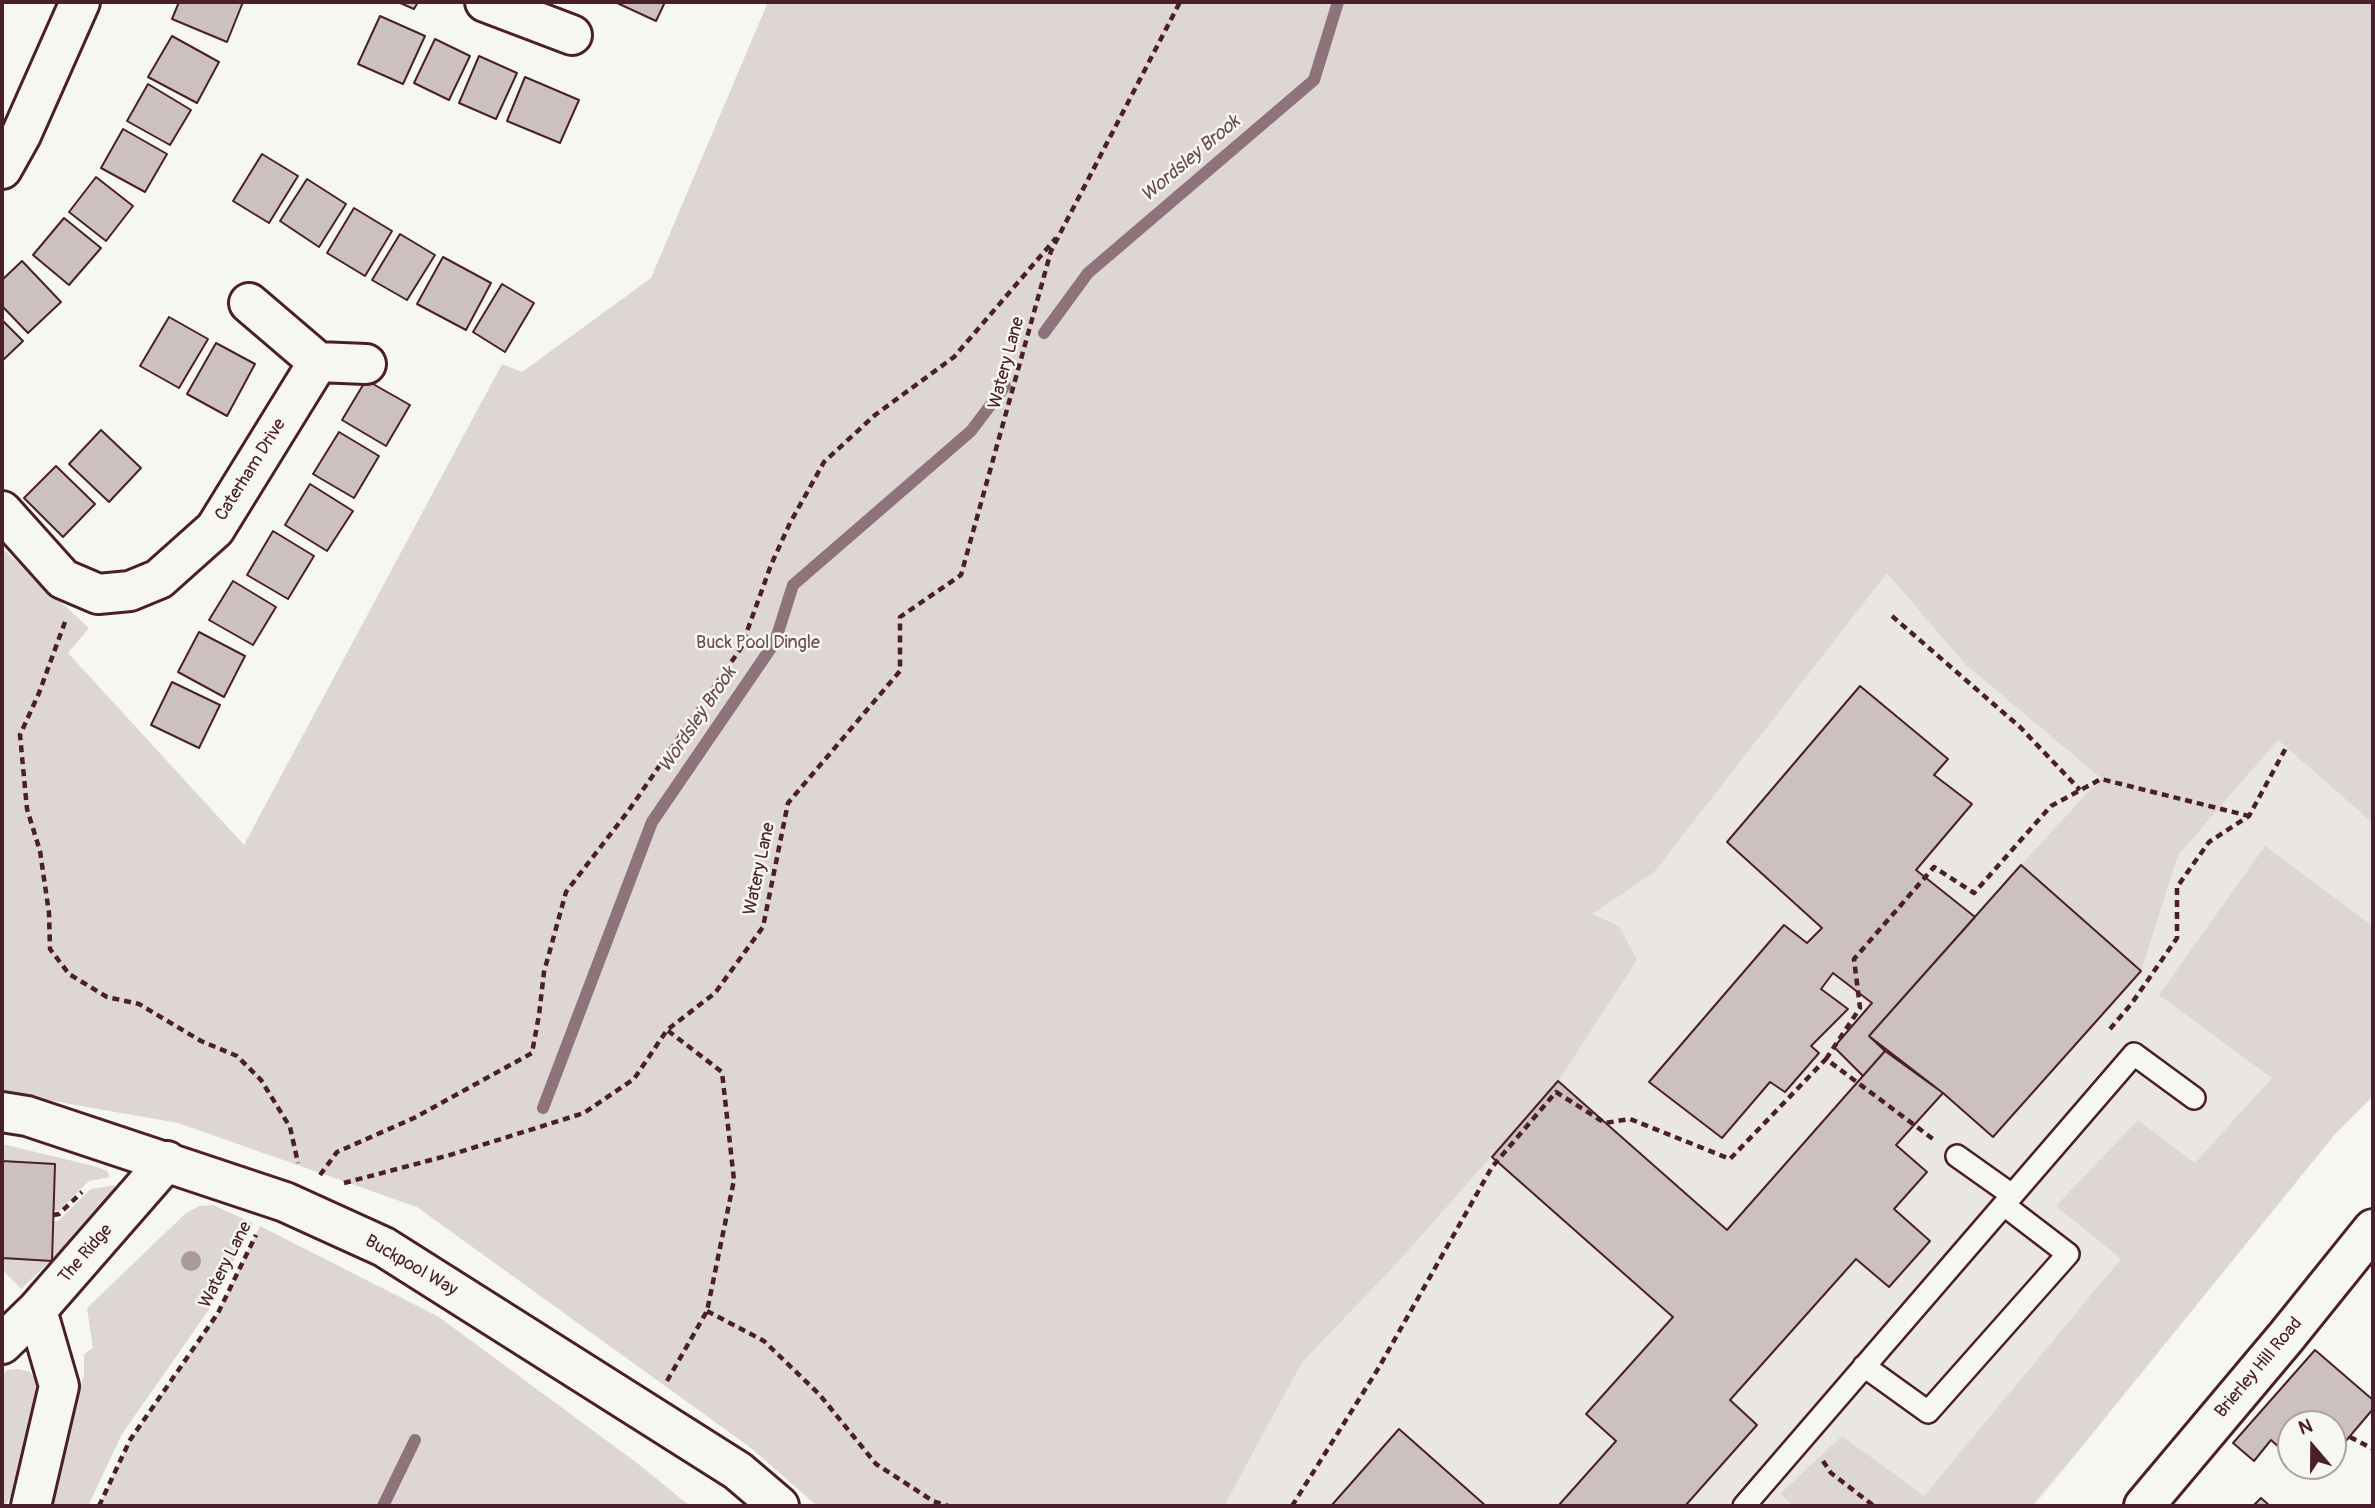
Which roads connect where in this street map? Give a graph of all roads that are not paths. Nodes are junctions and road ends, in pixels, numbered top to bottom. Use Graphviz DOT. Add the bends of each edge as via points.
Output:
graph roads {
  1 [pos="80,2"];
  2 [pos="507,6"];
  3 [pos="572,35"];
  4 [pos="11,129"];
  5 [pos="2,169"];
  6 [pos="249,303"];
  7 [pos="318,362"];
  8 [pos="366,365"];
  9 [pos="2,511"];
  10 [pos="2194,1098"];
  11 [pos="2,1112"];
  12 [pos="1956,1156"];
  13 [pos="167,1161"];
  14 [pos="2008,1200"];
  15 [pos="2373,1229"];
  16 [pos="37,1310"];
  17 [pos="2,1344"];
  18 [pos="1864,1366"];
  19 [pos="31,1506"];
  20 [pos="779,1506"];
  21 [pos="1744,1506"];
  22 [pos="2144,1506"];
  1 -- 4 [label="street"];
  2 -- 3 [label="street"];
  4 -- 5 [label="street"];
  6 -- 7 [label="street"];
  7 -- 8 [label="street"];
  7 -- 9 [label="street, Caterham Drive" via="215,529 159,579 130,591 98,594 63,579"];
  10 -- 14 [label="lane" via="2134,1054"];
  11 -- 13 [label="street, Buckpool Way"];
  12 -- 14 [label="lane"];
  13 -- 16 [label="street, The Ridge"];
  13 -- 20 [label="street, Buckpool Way" via="295,1199 384,1247 738,1471"];
  14 -- 18 [label="lane"];
  14 -- 18 [label="lane" via="2068,1254 1927,1412"];
  15 -- 22 [label="street, Brierley Hill Road"];
  16 -- 17 [label="street, The Ridge"];
  16 -- 19 [label="street" via="59,1386"];
  18 -- 21 [label="lane"];
}
